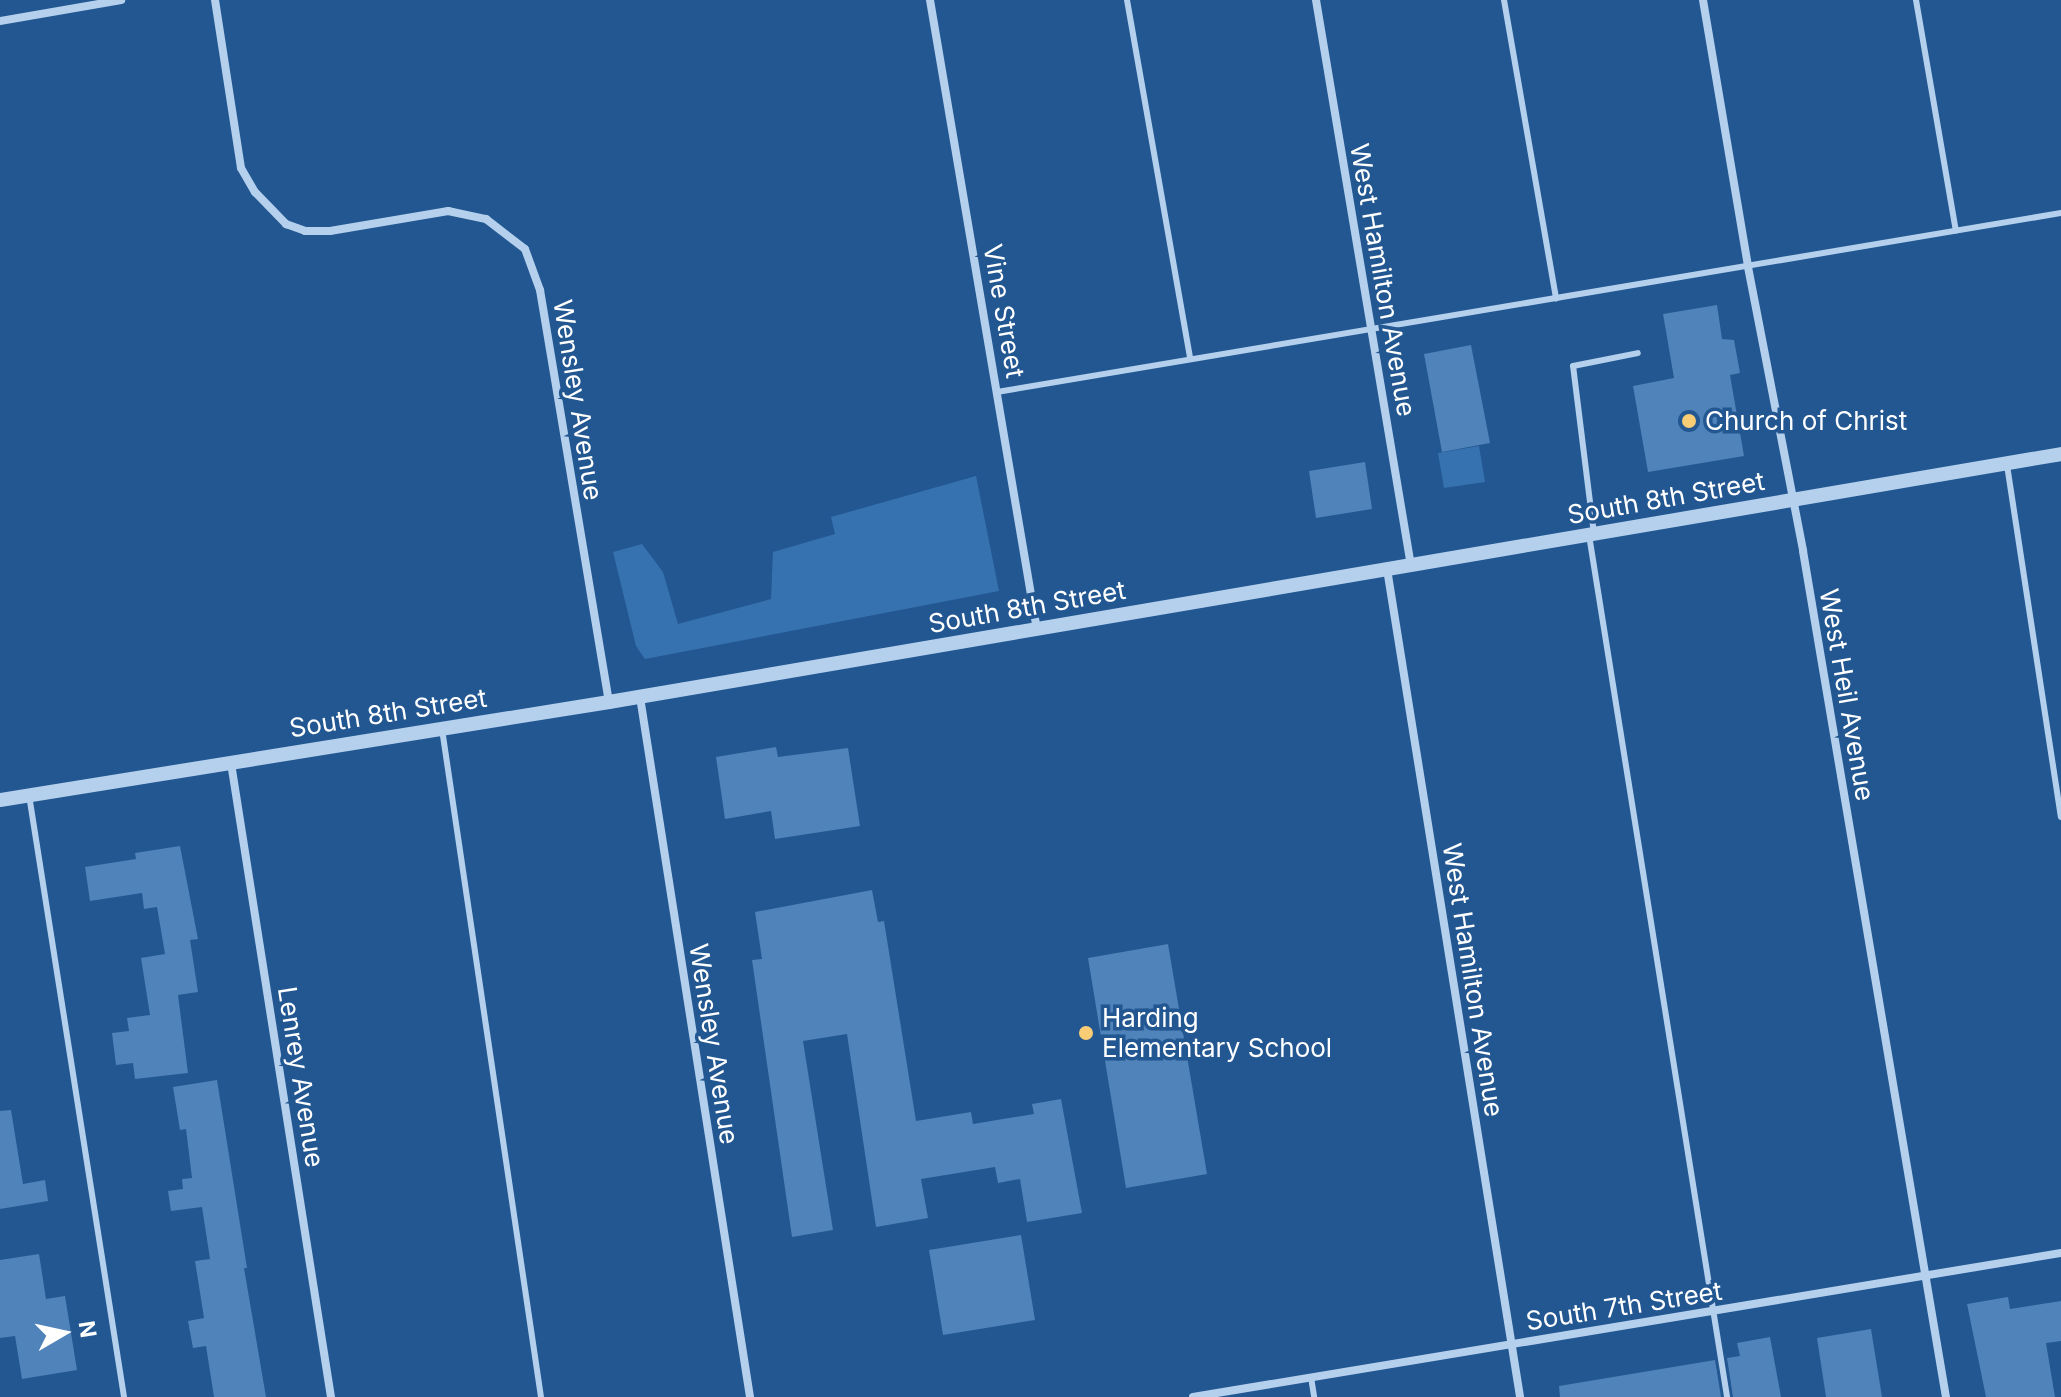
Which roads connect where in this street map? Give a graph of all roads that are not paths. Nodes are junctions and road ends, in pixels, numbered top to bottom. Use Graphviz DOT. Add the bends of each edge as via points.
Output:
graph roads {
  1 [pos="121,0"];
  2 [pos="215,0"];
  3 [pos="930,0"];
  4 [pos="1127,0"];
  5 [pos="1316,0"];
  6 [pos="1504,0"];
  7 [pos="1703,0"];
  8 [pos="1916,0"];
  9 [pos="0,21"];
  10 [pos="2061,213"];
  11 [pos="1956,231"];
  12 [pos="1748,267"];
  13 [pos="1556,298"];
  14 [pos="1371,329"];
  15 [pos="1638,353"];
  16 [pos="1190,359"];
  17 [pos="997,392"];
  18 [pos="2061,454"];
  19 [pos="2006,464"];
  20 [pos="1792,500"];
  21 [pos="1592,535"];
  22 [pos="1411,566"];
  23 [pos="1387,569"];
  24 [pos="1037,630"];
  25 [pos="640,697"];
  26 [pos="609,702"];
  27 [pos="442,729"];
  28 [pos="231,763"];
  29 [pos="29,795"];
  30 [pos="0,800"];
  31 [pos="2061,817"];
  32 [pos="2061,1253"];
  33 [pos="1927,1275"];
  34 [pos="1713,1312"];
  35 [pos="1511,1345"];
  36 [pos="1311,1377"];
  37 [pos="124,1397"];
  38 [pos="331,1397"];
  39 [pos="541,1397"];
  40 [pos="750,1397"];
  41 [pos="1193,1397"];
  42 [pos="1314,1397"];
  43 [pos="1520,1397"];
  44 [pos="1727,1397"];
  45 [pos="1946,1397"];
  1 -- 9 [label="street"];
  2 -- 26 [label="street, Wensley Avenue" via="241,168 286,224 330,231 448,211 486,219 525,249 540,290"];
  3 -- 17 [label="street, Vine Street"];
  4 -- 16 [label="lane"];
  5 -- 14 [label="street, West Hamilton Avenue"];
  6 -- 13 [label="lane"];
  7 -- 12 [label="street, West Heil Avenue"];
  8 -- 11 [label="lane"];
  10 -- 11 [label="lane"];
  11 -- 12 [label="lane"];
  12 -- 13 [label="lane"];
  12 -- 20 [label="street, West Heil Avenue"];
  13 -- 14 [label="lane"];
  14 -- 16 [label="lane"];
  14 -- 22 [label="street, West Hamilton Avenue"];
  15 -- 21 [label="lane" via="1573,366"];
  16 -- 17 [label="lane"];
  17 -- 24 [label="street, Vine Street"];
  18 -- 19 [label="street, South 8th Street"];
  19 -- 20 [label="street, South 8th Street"];
  19 -- 31 [label="lane"];
  20 -- 21 [label="street, South 8th Street"];
  20 -- 33 [label="street, West Heil Avenue"];
  21 -- 22 [label="street, South 8th Street"];
  21 -- 34 [label="lane"];
  22 -- 23 [label="street, South 8th Street"];
  23 -- 24 [label="street, South 8th Street"];
  23 -- 35 [label="street, West Hamilton Avenue"];
  24 -- 25 [label="street, South 8th Street"];
  25 -- 26 [label="street, South 8th Street"];
  25 -- 40 [label="street, Wensley Avenue"];
  26 -- 27 [label="street, South 8th Street"];
  27 -- 28 [label="street, South 8th Street"];
  27 -- 39 [label="lane"];
  28 -- 29 [label="street, South 8th Street"];
  28 -- 38 [label="street, Lenrey Avenue"];
  29 -- 30 [label="street, South 8th Street"];
  29 -- 37 [label="lane"];
  32 -- 33 [label="street, South 7th Street"];
  33 -- 34 [label="street, South 7th Street"];
  33 -- 45 [label="street, West Heil Avenue"];
  34 -- 35 [label="street, South 7th Street"];
  34 -- 44 [label="lane"];
  35 -- 36 [label="street, South 7th Street"];
  35 -- 43 [label="street, West Hamilton Avenue"];
  36 -- 41 [label="street, South 7th Street"];
  36 -- 42 [label="lane"];
}
